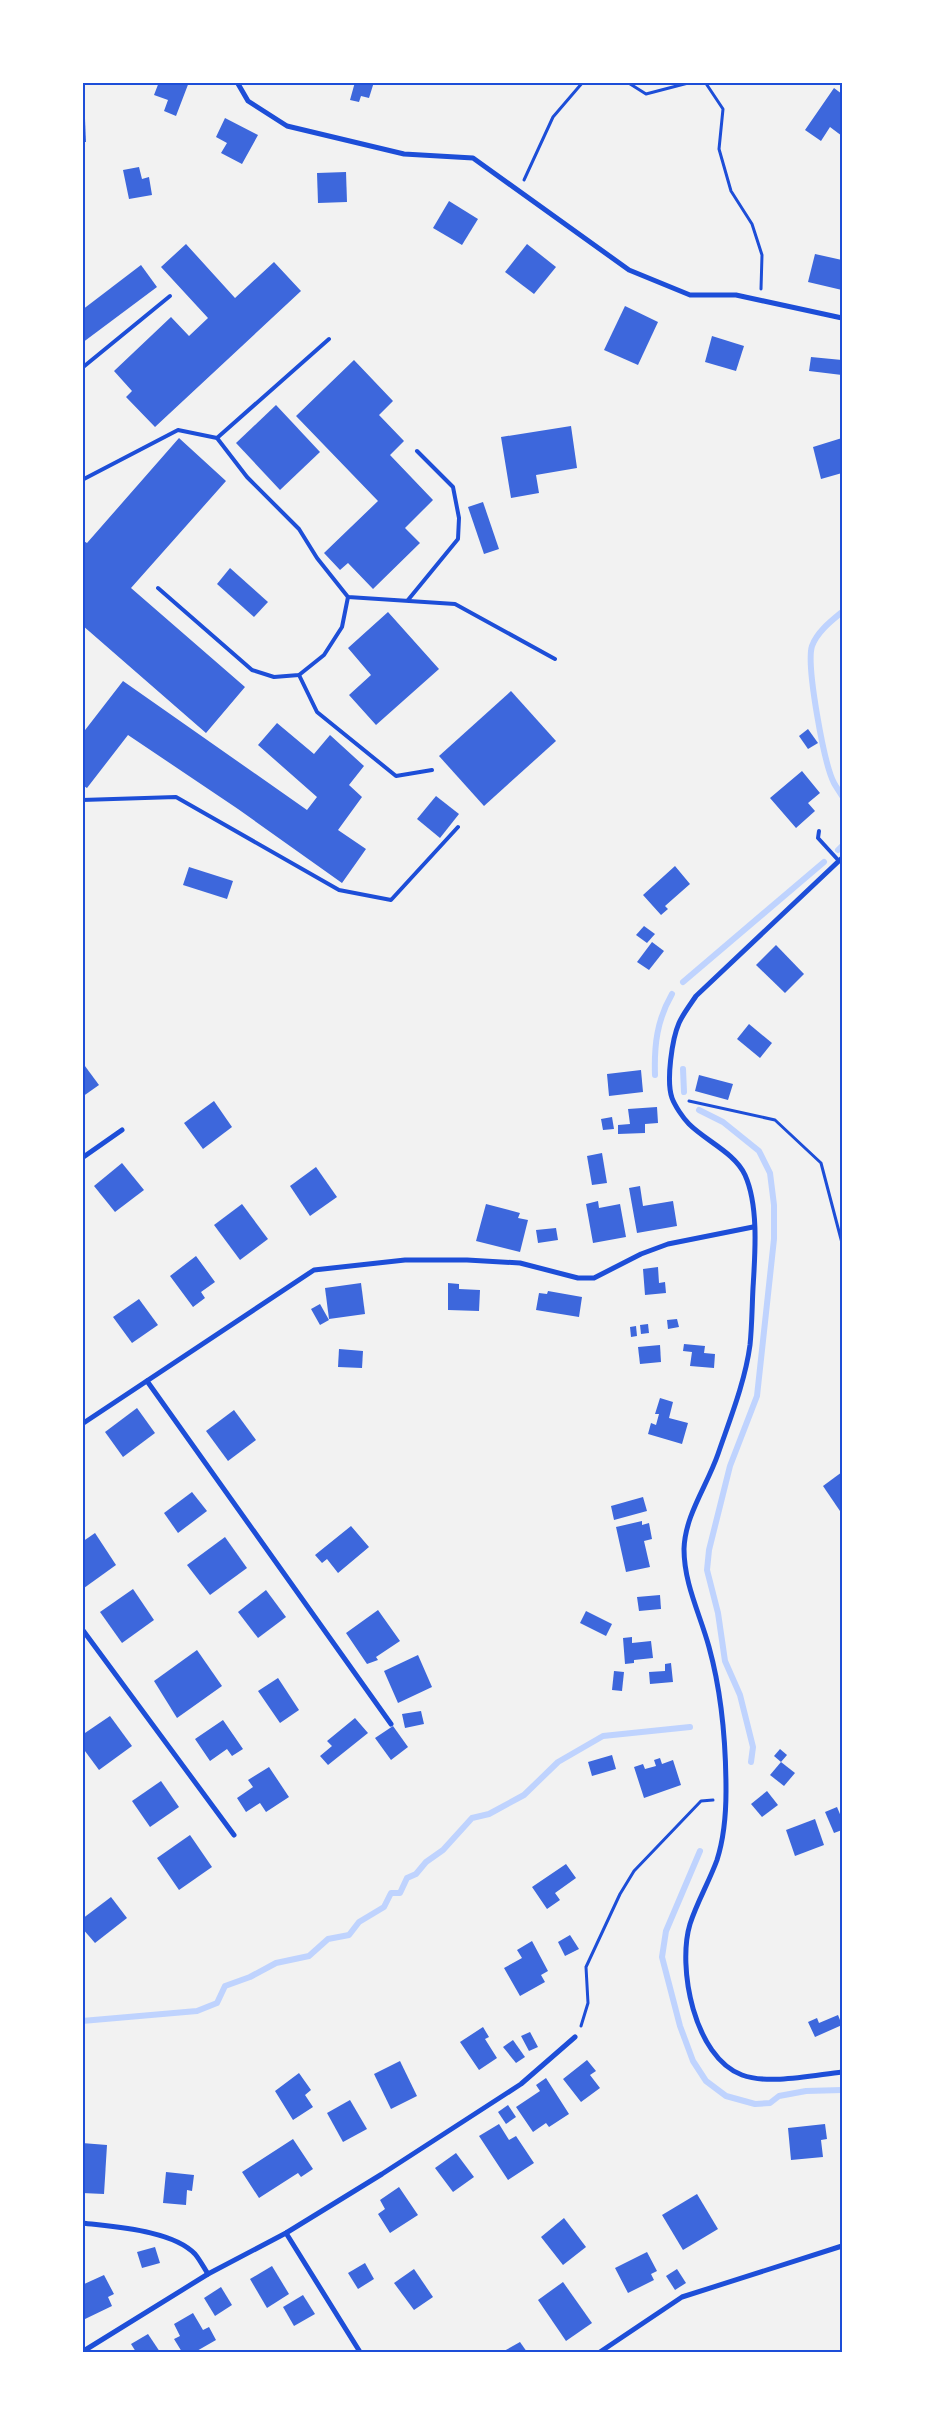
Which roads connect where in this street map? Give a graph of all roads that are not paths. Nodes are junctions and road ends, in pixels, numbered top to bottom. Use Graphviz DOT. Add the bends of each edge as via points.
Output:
graph roads {
  1 [pos="237,82"];
  2 [pos="170,296"];
  3 [pos="842,318"];
  4 [pos="329,339"];
  5 [pos="82,368"];
  6 [pos="217,438"];
  7 [pos="417,452"];
  8 [pos="82,480"];
  9 [pos="158,588"];
  10 [pos="348,597"];
  11 [pos="408,600"];
  12 [pos="554,659"];
  13 [pos="299,675"];
  14 [pos="432,770"];
  15 [pos="82,800"];
  16 [pos="458,827"];
  17 [pos="819,831"];
  18 [pos="841,860"];
  19 [pos="122,1130"];
  20 [pos="82,1158"];
  21 [pos="754,1227"];
  22 [pos="147,1381"];
  23 [pos="82,1424"];
  24 [pos="82,1629"];
  25 [pos="391,1724"];
  26 [pos="234,1835"];
  27 [pos="575,2037"];
  28 [pos="842,2072"];
  29 [pos="82,2223"];
  30 [pos="286,2233"];
  31 [pos="842,2246"];
  32 [pos="208,2274"];
  33 [pos="82,2352"];
  34 [pos="360,2352"];
  35 [pos="600,2352"];
  1 -- 3 [label="street" via="248,101 287,126 404,154 473,158 629,270 690,294 736,294"];
  2 -- 5 [label="lane"];
  4 -- 6 [label="lane"];
  6 -- 8 [label="lane" via="178,430"];
  6 -- 10 [label="lane" via="247,477 299,529"];
  7 -- 11 [label="lane" via="453,487 459,525 458,539"];
  9 -- 13 [label="lane" via="252,670 274,678"];
  10 -- 11 [label="lane"];
  10 -- 13 [label="lane" via="342,627 324,654"];
  11 -- 12 [label="lane" via="455,604"];
  13 -- 14 [label="lane" via="317,712 396,776"];
  15 -- 16 [label="lane" via="176,796 339,890 391,900"];
  17 -- 18 [label="lane" via="818,838"];
  18 -- 21 [label="street" via="696,996 678,1024 669,1081 672,1097 688,1123 744,1172 753,1200"];
  19 -- 20 [label="street"];
  21 -- 22 [label="street" via="668,1244 594,1278 578,1278 520,1263 467,1260 405,1260 314,1270"];
  21 -- 28 [label="street" via="750,1347 738,1396 717,1459 692,1512 684,1546 685,1572 709,1647 720,1700 726,1798 725,1828 717,1860 689,1926 684,1953 700,2030 724,2065 742,2075 765,2079"];
  22 -- 23 [label="street"];
  22 -- 25 [label="street"];
  24 -- 26 [label="street"];
  27 -- 30 [label="street" via="521,2084"];
  29 -- 32 [label="street" via="126,2228 172,2240 194,2254"];
  30 -- 32 [label="street"];
  30 -- 34 [label="street"];
  31 -- 35 [label="street" via="682,2297"];
  32 -- 33 [label="street"];
}
